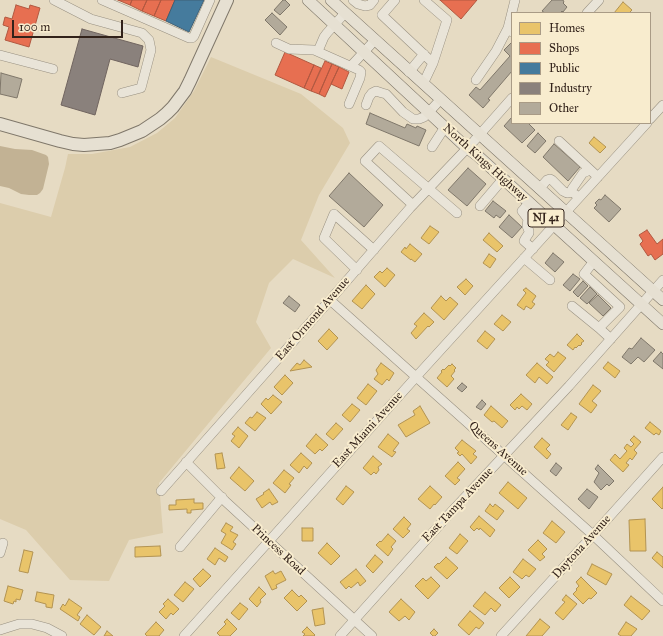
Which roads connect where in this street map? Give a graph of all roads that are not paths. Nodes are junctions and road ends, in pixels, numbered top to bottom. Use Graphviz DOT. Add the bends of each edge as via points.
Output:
graph roads {
  1 [pos="54,0"];
  2 [pos="102,0"];
  3 [pos="210,0"];
  4 [pos="227,0"];
  5 [pos="308,0"];
  6 [pos="331,0"];
  7 [pos="353,0"];
  8 [pos="358,0"];
  9 [pos="363,0"];
  10 [pos="374,0"];
  11 [pos="395,0"];
  12 [pos="424,0"];
  13 [pos="515,0"];
  14 [pos="594,2"];
  15 [pos="513,12"];
  16 [pos="588,12"];
  17 [pos="345,13"];
  18 [pos="335,24"];
  19 [pos="510,30"];
  20 [pos="375,40"];
  21 [pos="276,43"];
  22 [pos="318,51"];
  23 [pos="364,52"];
  24 [pos="424,54"];
  25 [pos="0,55"];
  26 [pos="433,63"];
  27 [pos="351,66"];
  28 [pos="53,69"];
  29 [pos="409,72"];
  30 [pos="476,80"];
  31 [pos="423,84"];
  32 [pos="122,93"];
  33 [pos="511,99"];
  34 [pos="440,100"];
  35 [pos="349,104"];
  36 [pos="366,105"];
  37 [pos="663,105"];
  38 [pos="429,112"];
  39 [pos="651,118"];
  40 [pos="0,124"];
  41 [pos="646,124"];
  42 [pos="444,127"];
  43 [pos="479,135"];
  44 [pos="559,141"];
  45 [pos="432,146"];
  46 [pos="467,148"];
  47 [pos="590,170"];
  48 [pos="598,177"];
  49 [pos="503,179"];
  50 [pos="429,188"];
  51 [pos="539,188"];
  52 [pos="575,195"];
  53 [pos="529,203"];
  54 [pos="413,205"];
  55 [pos="480,206"];
  56 [pos="566,212"];
  57 [pos="457,213"];
  58 [pos="554,225"];
  59 [pos="533,249"];
  60 [pos="374,250"];
  61 [pos="524,258"];
  62 [pos="594,262"];
  63 [pos="357,270"];
  64 [pos="550,280"];
  65 [pos="663,280"];
  66 [pos="653,291"];
  67 [pos="330,300"];
  68 [pos="663,300"];
  69 [pos="641,304"];
  70 [pos="572,306"];
  71 [pos="663,324"];
  72 [pos="599,328"];
  73 [pos="611,339"];
  74 [pos="416,377"];
  75 [pos="504,455"];
  76 [pos="663,457"];
  77 [pos="186,462"];
  78 [pos="161,492"];
  79 [pos="222,497"];
  80 [pos="593,535"];
  81 [pos="269,541"];
  82 [pos="3,543"];
  83 [pos="180,547"];
  84 [pos="0,553"];
  85 [pos="663,601"];
  86 [pos="354,620"];
  87 [pos="0,630"];
  88 [pos="62,636"];
  89 [pos="184,636"];
  90 [pos="340,636"];
  91 [pos="372,636"];
  92 [pos="501,636"];
  1 -- 32 [label="street" via="91,19 142,33 149,40 151,50 141,88"];
  2 -- 3 [label="street" via="189,38 194,36"];
  4 -- 40 [label="highway" via="185,91 167,113 142,131 110,143 84,145 60,142"];
  5 -- 18 [label="main road, North Kings Highway / NJ 41"];
  6 -- 17 [label="main road, North Kings Highway / NJ 41"];
  7 -- 10 [label="street" via="365,6"];
  8 -- 9 [label="street"];
  11 -- 24 [label="street" via="382,15"];
  12 -- 26 [label="street" via="446,20"];
  13 -- 15 [label="street"];
  14 -- 16 [label="street"];
  17 -- 18 [label="street"];
  17 -- 20 [label="main road, North Kings Highway / NJ 41"];
  18 -- 22 [label="street" via="324,37"];
  18 -- 23 [label="main road, North Kings Highway / NJ 41"];
  19 -- 30 [label="street"];
  20 -- 23 [label="street"];
  20 -- 29 [label="main road, North Kings Highway / NJ 41"];
  21 -- 22 [label="street" via="289,49"];
  22 -- 27 [label="street"];
  23 -- 27 [label="street"];
  23 -- 38 [label="main road, North Kings Highway / NJ 41"];
  24 -- 26 [label="street"];
  24 -- 29 [label="street"];
  25 -- 28 [label="street"];
  26 -- 31 [label="street"];
  27 -- 35 [label="street" via="359,70 361,75"];
  29 -- 31 [label="main road, North Kings Highway / NJ 41"];
  31 -- 34 [label="main road, North Kings Highway / NJ 41"];
  33 -- 43 [label="street, East Ormond Avenue"];
  34 -- 38 [label="street"];
  34 -- 43 [label="main road, North Kings Highway / NJ 41"];
  36 -- 38 [label="street" via="372,93 376,92 386,94 403,112 413,118 419,119"];
  37 -- 39 [label="street"];
  38 -- 42 [label="main road, North Kings Highway / NJ 41"];
  41 -- 48 [label="street"];
  42 -- 45 [label="street"];
  42 -- 46 [label="main road, North Kings Highway / NJ 41"];
  43 -- 46 [label="street, East Ormond Avenue"];
  43 -- 51 [label="main road, North Kings Highway / NJ 41"];
  44 -- 47 [label="street"];
  46 -- 49 [label="main road, North Kings Highway / NJ 41"];
  46 -- 50 [label="street, East Ormond Avenue"];
  47 -- 48 [label="street"];
  47 -- 52 [label="street" via="583,174 572,189"];
  48 -- 52 [label="street"];
  49 -- 53 [label="main road, North Kings Highway / NJ 41"];
  49 -- 55 [label="street"];
  50 -- 54 [label="street, East Ormond Avenue"];
  50 -- 54 [label="street" via="379,146 365,161"];
  50 -- 57 [label="street"];
  51 -- 52 [label="street" via="550,179 563,191"];
  51 -- 56 [label="main road, North Kings Highway / NJ 41"];
  52 -- 56 [label="street, East Miami Avenue"];
  53 -- 58 [label="main road, North Kings Highway / NJ 41"];
  53 -- 59 [label="street" via="522,211 528,219 529,231 524,241"];
  54 -- 60 [label="street, East Ormond Avenue"];
  56 -- 58 [label="street, East Miami Avenue"];
  56 -- 66 [label="main road, North Kings Highway / NJ 41"];
  58 -- 59 [label="street, East Miami Avenue"];
  58 -- 62 [label="main road, North Kings Highway / NJ 41"];
  59 -- 61 [label="street, East Miami Avenue"];
  60 -- 63 [label="street, East Ormond Avenue"];
  60 -- 63 [label="street" via="334,214 324,238"];
  61 -- 64 [label="street"];
  61 -- 74 [label="street, East Miami Avenue"];
  62 -- 69 [label="main road, North Kings Highway / NJ 41"];
  62 -- 72 [label="street" via="584,274 620,307"];
  63 -- 67 [label="street, East Ormond Avenue"];
  65 -- 66 [label="street, East Tampa Avenue"];
  66 -- 68 [label="main road, North Kings Highway / NJ 41"];
  66 -- 69 [label="street, East Tampa Avenue"];
  67 -- 74 [label="street, Queens Avenue"];
  67 -- 77 [label="street, East Ormond Avenue"];
  69 -- 71 [label="main road, North Kings Highway / NJ 41"];
  69 -- 73 [label="street, East Tampa Avenue"];
  70 -- 72 [label="street"];
  72 -- 73 [label="street"];
  73 -- 75 [label="street, East Tampa Avenue"];
  74 -- 75 [label="street, Queens Avenue"];
  74 -- 81 [label="street, East Miami Avenue"];
  75 -- 80 [label="street, Queens Avenue"];
  75 -- 86 [label="street, East Tampa Avenue"];
  76 -- 80 [label="street, Daytona Avenue"];
  77 -- 78 [label="street, East Ormond Avenue"];
  77 -- 79 [label="street, Princess Road"];
  79 -- 81 [label="street, Princess Road"];
  79 -- 83 [label="street"];
  80 -- 85 [label="street, Queens Avenue"];
  80 -- 92 [label="street, Daytona Avenue"];
  81 -- 86 [label="street, Princess Road"];
  81 -- 89 [label="street, East Miami Avenue"];
  82 -- 84 [label="street"];
  86 -- 90 [label="street, East Tampa Avenue"];
  86 -- 91 [label="street, Princess Road"];
  87 -- 88 [label="street" via="19,624 32,624"];
}
